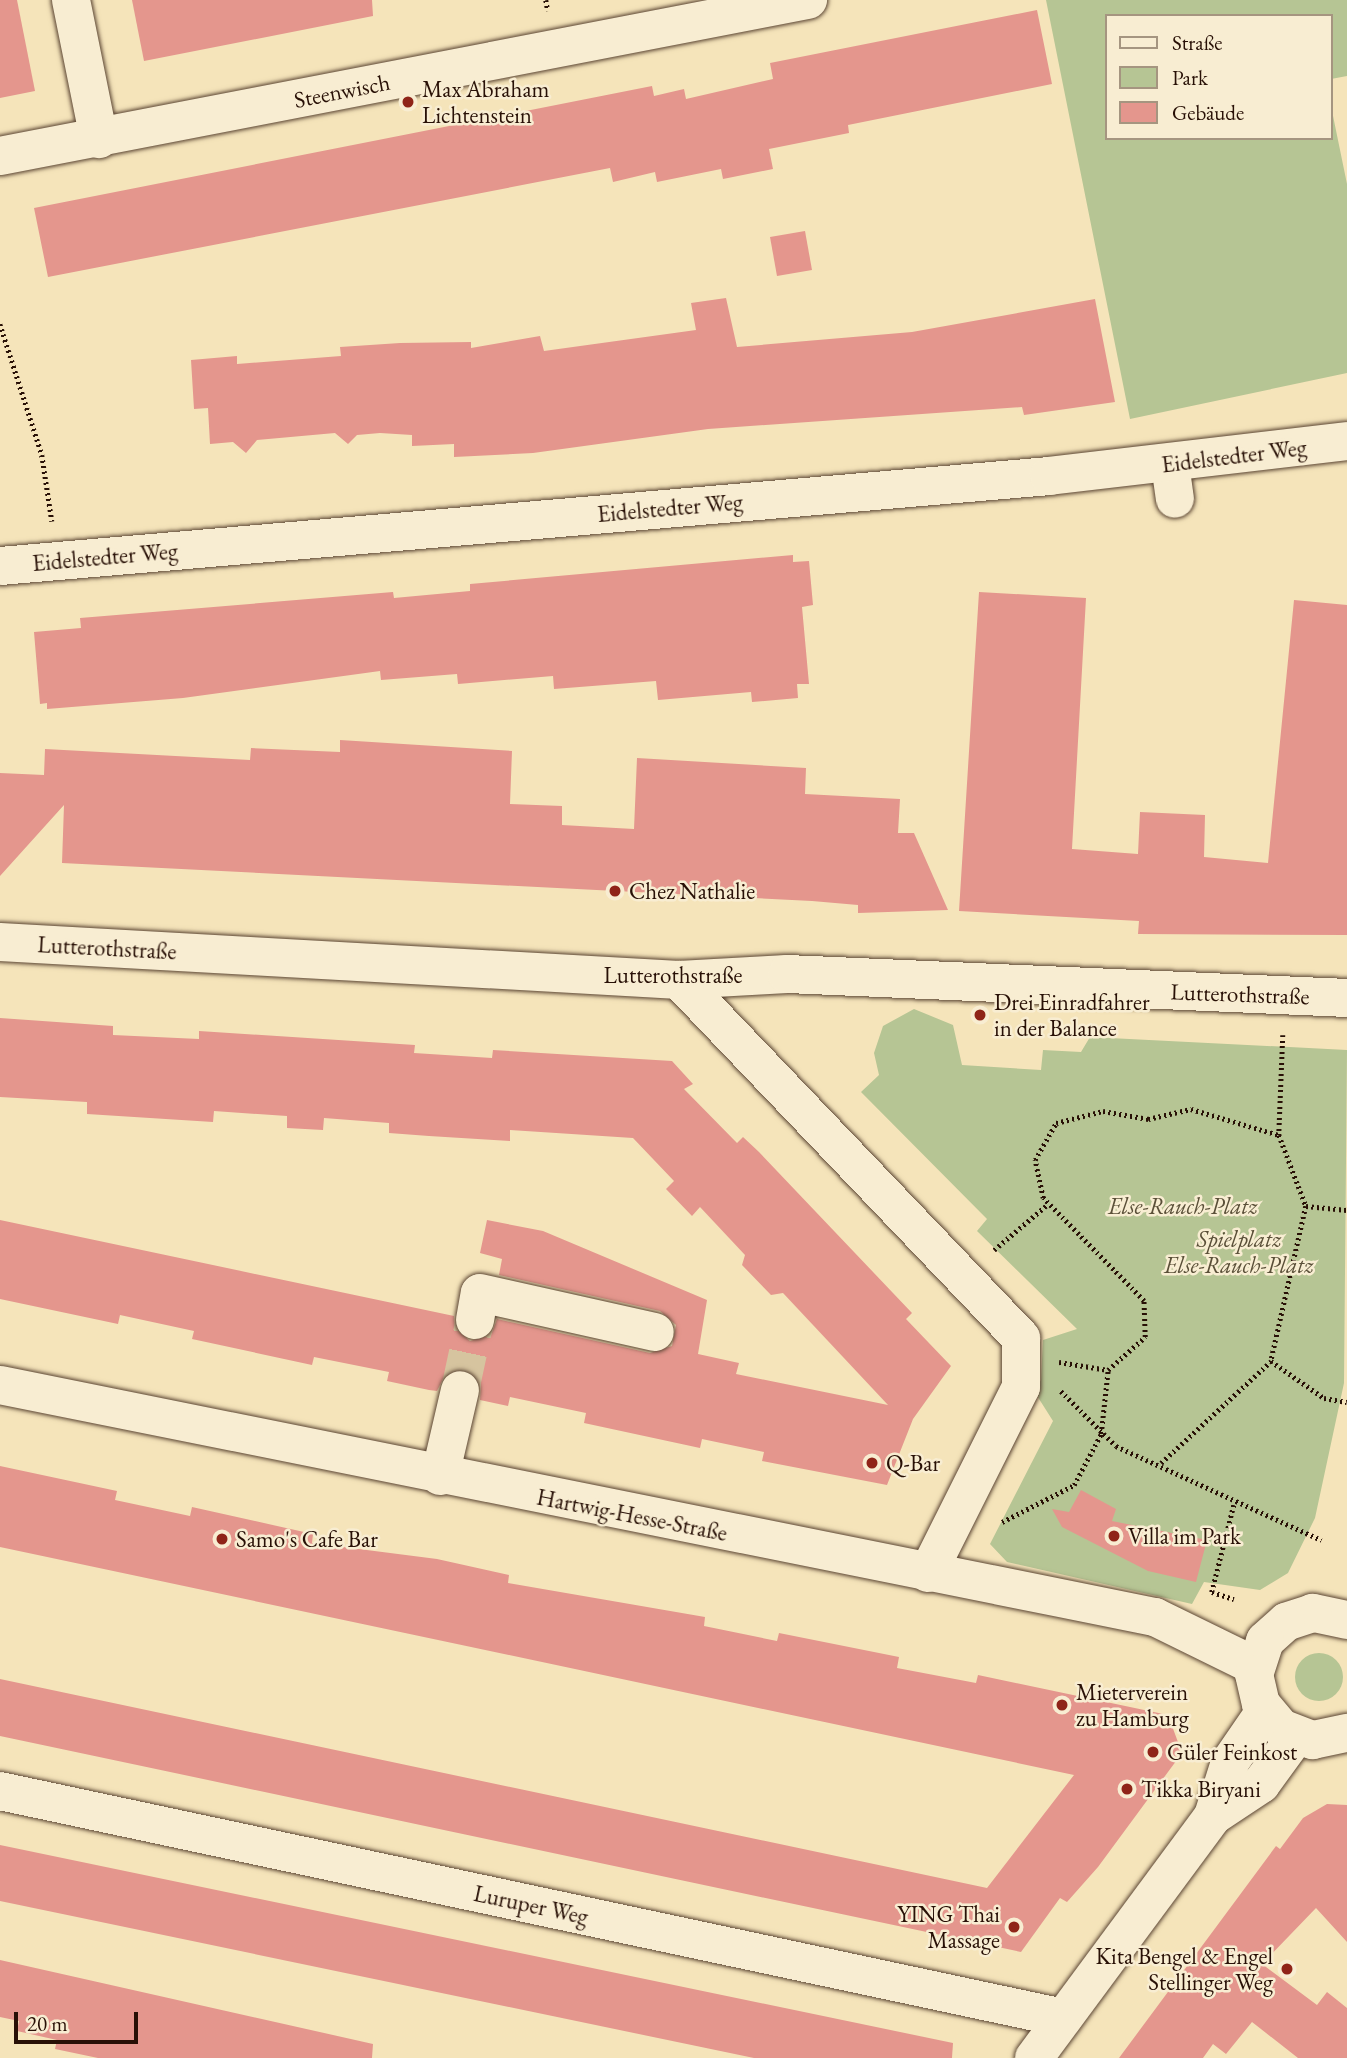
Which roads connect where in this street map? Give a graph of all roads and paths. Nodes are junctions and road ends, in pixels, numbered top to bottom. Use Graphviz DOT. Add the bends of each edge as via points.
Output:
graph roads {
  1 [pos="71,0"];
  2 [pos="808,0"];
  3 [pos="99,139"];
  4 [pos="0,156"];
  5 [pos="0,324"];
  6 [pos="1344,443"];
  7 [pos="52,522"];
  8 [pos="0,566"];
  9 [pos="0,942"];
  10 [pos="679,980"];
  11 [pos="1286,995"];
  12 [pos="1347,998"];
  13 [pos="1279,1135"];
  14 [pos="1048,1204"];
  15 [pos="1306,1206"];
  16 [pos="1347,1210"];
  17 [pos="996,1249"];
  18 [pos="475,1320"];
  19 [pos="655,1332"];
  20 [pos="1045,1360"];
  21 [pos="1271,1361"];
  22 [pos="1108,1370"];
  23 [pos="0,1385"];
  24 [pos="1056,1385"];
  25 [pos="460,1390"];
  26 [pos="1347,1402"];
  27 [pos="1101,1434"];
  28 [pos="1161,1463"];
  29 [pos="440,1476"];
  30 [pos="1234,1505"];
  31 [pos="1002,1522"];
  32 [pos="1321,1540"];
  33 [pos="929,1573"];
  34 [pos="1234,1599"];
  35 [pos="1342,1608"];
  36 [pos="1255,1666"];
  37 [pos="1265,1711"];
  38 [pos="1347,1733"];
  39 [pos="1296,1736"];
  40 [pos="0,1791"];
  41 [pos="1213,1816"];
  42 [pos="1063,2018"];
  43 [pos="1034,2058"];
  1 -- 3 [label="street"];
  2 -- 3 [label="street, Steenwisch"];
  3 -- 4 [label="street, Steenwisch"];
  5 -- 7 [label="path" via="42,455"];
  6 -- 8 [label="street, Eidelstedter Weg" via="1172,481"];
  9 -- 10 [label="street, Lutterothstraße"];
  10 -- 11 [label="street, Lutterothstraße" via="787,974"];
  10 -- 33 [label="street" via="1021,1338 1021,1387"];
  11 -- 12 [label="street, Lutterothstraße"];
  11 -- 13 [label="path"];
  13 -- 14 [label="path" via="1191,1109 1148,1119 1103,1111 1056,1123 1035,1160"];
  13 -- 15 [label="path"];
  14 -- 17 [label="path"];
  14 -- 22 [label="path" via="1144,1301 1145,1337"];
  15 -- 16 [label="path"];
  15 -- 21 [label="path"];
  18 -- 19 [label="street" via="480,1293"];
  20 -- 22 [label="path"];
  21 -- 26 [label="path" via="1324,1398"];
  21 -- 28 [label="path"];
  22 -- 27 [label="path"];
  23 -- 29 [label="street, Hartwig-Hesse-Straße"];
  24 -- 27 [label="path"];
  25 -- 29 [label="street"];
  27 -- 28 [label="path"];
  27 -- 31 [label="path" via="1074,1485"];
  28 -- 30 [label="path"];
  29 -- 33 [label="street, Hartwig-Hesse-Straße"];
  30 -- 32 [label="path"];
  30 -- 34 [label="path" via="1212,1592"];
  33 -- 36 [label="street, Hartwig-Hesse-Straße" via="1155,1617"];
  35 -- 36 [label="street" via="1304,1615 1278,1627"];
  36 -- 37 [label="street"];
  37 -- 39 [label="street"];
  37 -- 41 [label="street" via="1230,1762"];
  38 -- 39 [label="street" via="1322,1740"];
  39 -- 41 [label="street" via="1261,1784"];
  40 -- 42 [label="street, Luruper Weg"];
  41 -- 42 [label="street"];
  42 -- 43 [label="street"];
}
